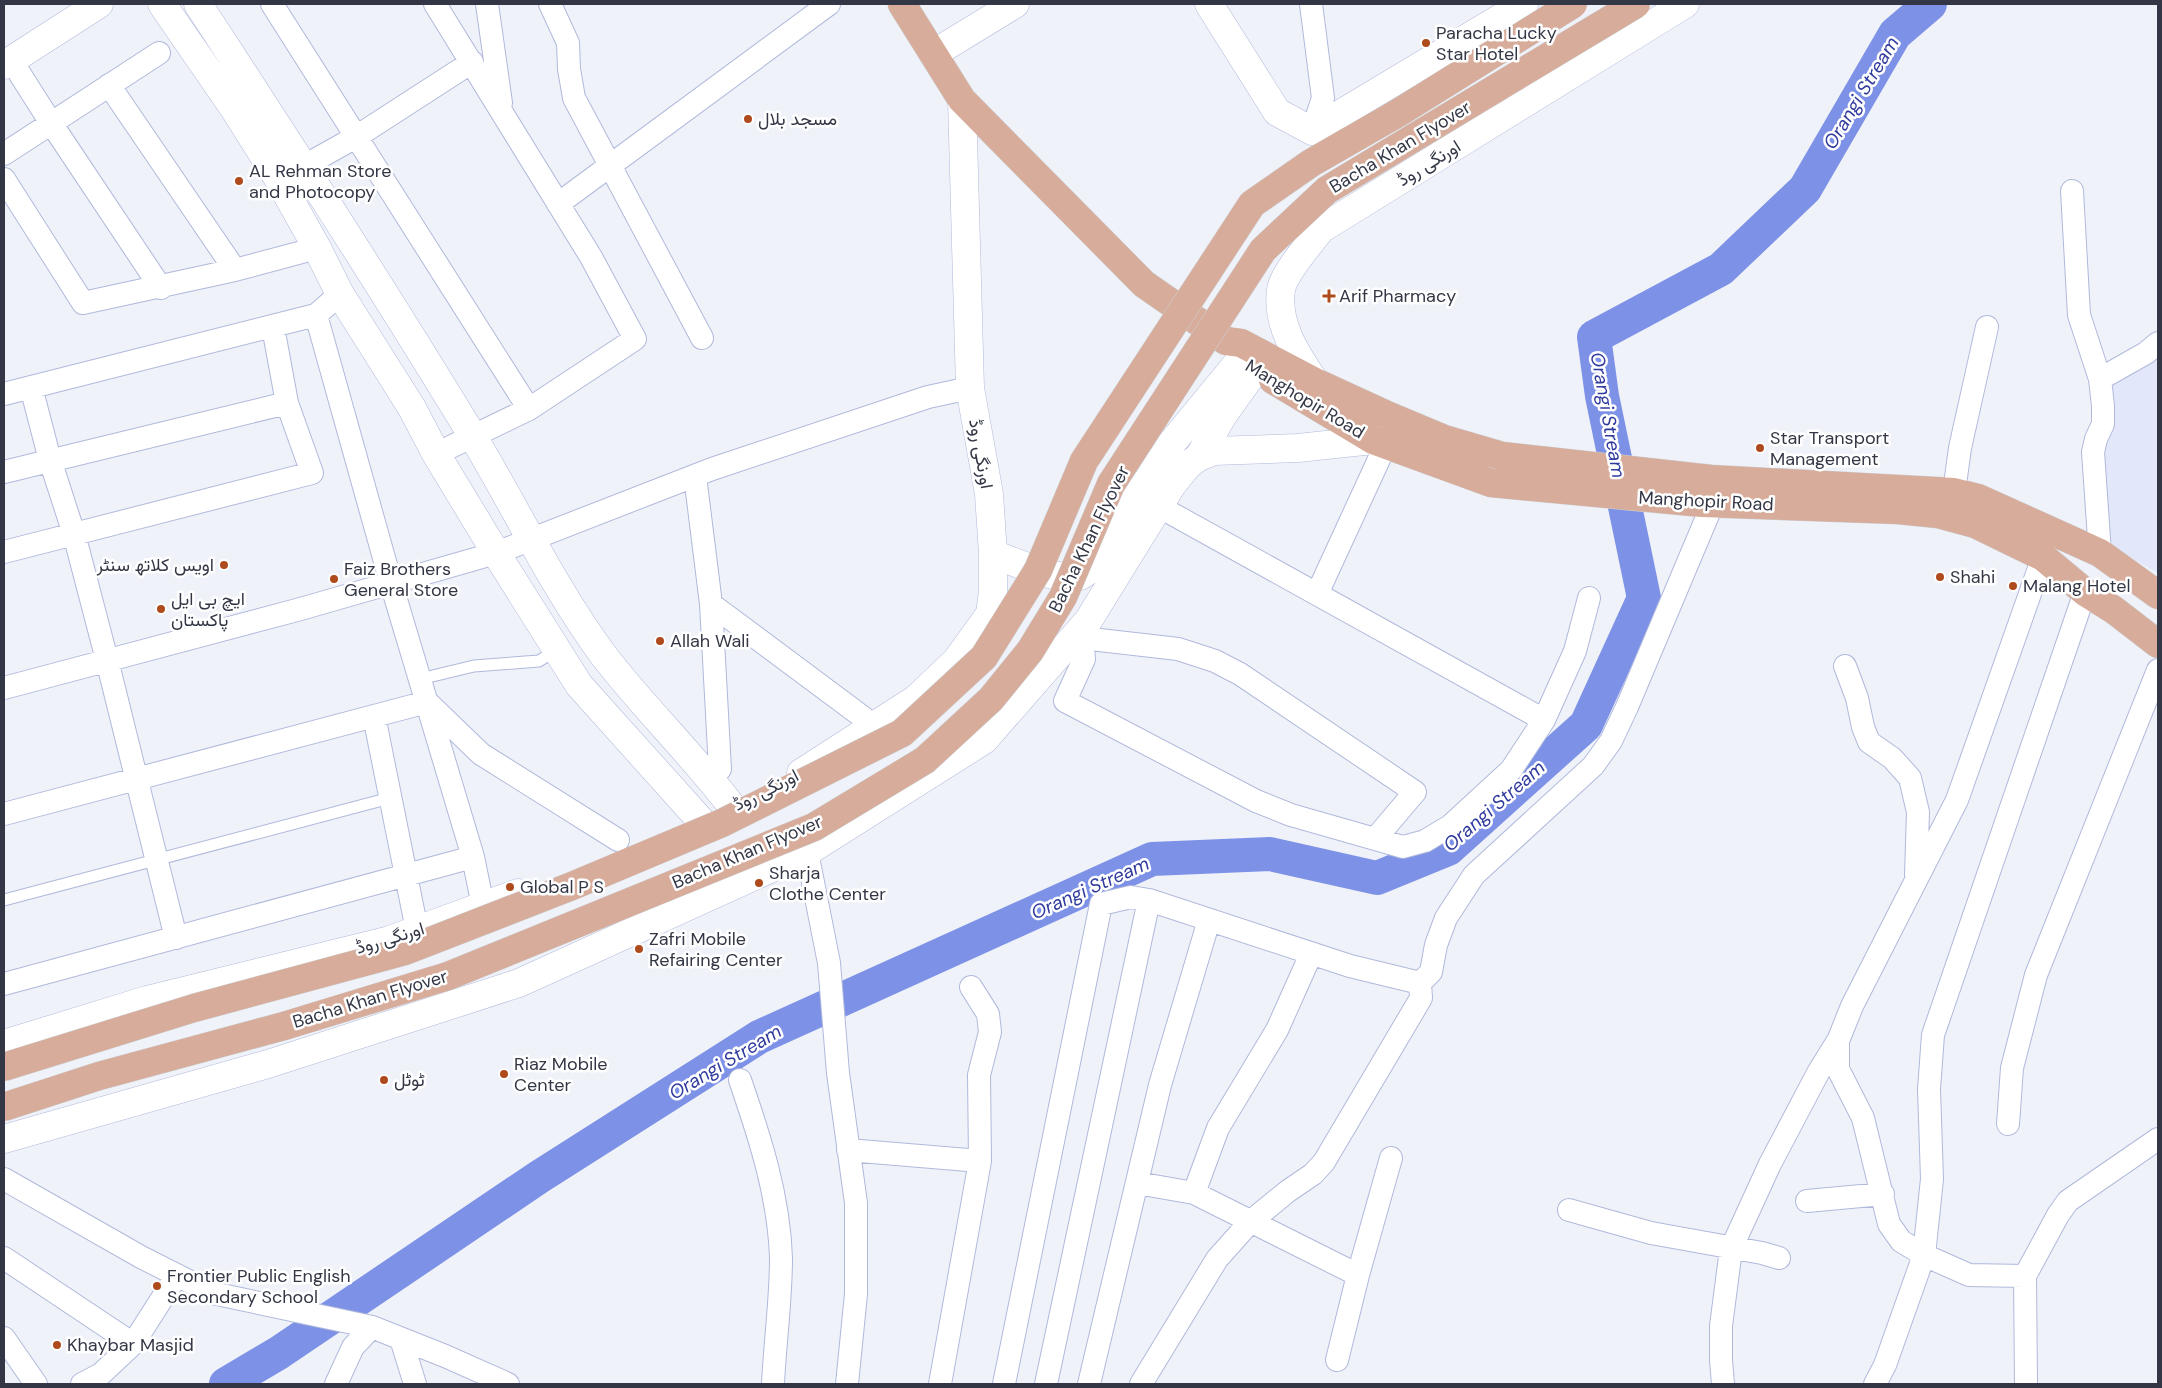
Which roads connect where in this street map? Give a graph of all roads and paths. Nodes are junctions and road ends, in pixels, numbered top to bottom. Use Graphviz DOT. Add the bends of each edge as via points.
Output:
graph roads {
  1 [pos="99,4"];
  2 [pos="162,4"];
  3 [pos="198,4"];
  4 [pos="272,4"];
  5 [pos="435,4"];
  6 [pos="487,4"];
  7 [pos="550,4"];
  8 [pos="829,4"];
  9 [pos="902,4"];
  10 [pos="1015,4"];
  11 [pos="1209,4"];
  12 [pos="1311,4"];
  13 [pos="1524,4"];
  14 [pos="1573,4"];
  15 [pos="1636,4"];
  16 [pos="1685,4"];
  17 [pos="159,53"];
  18 [pos="933,54"];
  19 [pos="472,62"];
  20 [pos="8,63"];
  21 [pos="109,86"];
  22 [pos="962,100"];
  23 [pos="503,116"];
  24 [pos="51,123"];
  25 [pos="1312,131"];
  26 [pos="356,137"];
  27 [pos="4,154"];
  28 [pos="304,166"];
  29 [pos="610,166"];
  30 [pos="4,179"];
  31 [pos="279,180"];
  32 [pos="2072,191"];
  33 [pos="558,204"];
  34 [pos="317,248"];
  35 [pos="235,270"];
  36 [pos="161,288"];
  37 [pos="340,294"];
  38 [pos="316,315"];
  39 [pos="273,327"];
  40 [pos="1987,327"];
  41 [pos="702,338"];
  42 [pos="2158,343"];
  43 [pos="1247,355"];
  44 [pos="2100,379"];
  45 [pos="1315,382"];
  46 [pos="30,387"];
  47 [pos="970,388"];
  48 [pos="4,394"];
  49 [pos="288,403"];
  50 [pos="529,408"];
  51 [pos="472,436"];
  52 [pos="1380,442"];
  53 [pos="436,454"];
  54 [pos="1199,457"];
  55 [pos="50,460"];
  56 [pos="4,472"];
  57 [pos="695,476"];
  58 [pos="1954,492"];
  59 [pos="1709,495"];
  60 [pos="1158,506"];
  61 [pos="74,534"];
  62 [pos="532,539"];
  63 [pos="4,552"];
  64 [pos="2100,553"];
  65 [pos="496,554"];
  66 [pos="993,554"];
  67 [pos="2043,557"];
  68 [pos="391,584"];
  69 [pos="2085,592"];
  70 [pos="1317,594"];
  71 [pos="2158,595"];
  72 [pos="1589,598"];
  73 [pos="711,604"];
  74 [pos="1081,634"];
  75 [pos="2158,644"];
  76 [pos="556,650"];
  77 [pos="108,660"];
  78 [pos="1845,666"];
  79 [pos="2158,670"];
  80 [pos="420,679"];
  81 [pos="4,688"];
  82 [pos="427,702"];
  83 [pos="374,716"];
  84 [pos="864,718"];
  85 [pos="1544,720"];
  86 [pos="710,778"];
  87 [pos="137,779"];
  88 [pos="390,798"];
  89 [pos="733,808"];
  90 [pos="4,814"];
  91 [pos="702,822"];
  92 [pos="1375,839"];
  93 [pos="618,840"];
  94 [pos="807,852"];
  95 [pos="473,857"];
  96 [pos="156,859"];
  97 [pos="406,876"];
  98 [pos="1916,881"];
  99 [pos="4,900"];
  100 [pos="1149,900"];
  101 [pos="483,906"];
  102 [pos="1209,920"];
  103 [pos="417,930"];
  104 [pos="176,938"];
  105 [pos="1311,954"];
  106 [pos="1420,983"];
  107 [pos="4,984"];
  108 [pos="971,987"];
  109 [pos="1838,1041"];
  110 [pos="4,1044"];
  111 [pos="4,1067"];
  112 [pos="740,1080"];
  113 [pos="4,1107"];
  114 [pos="2008,1124"];
  115 [pos="4,1139"];
  116 [pos="2158,1139"];
  117 [pos="848,1150"];
  118 [pos="1391,1158"];
  119 [pos="980,1161"];
  120 [pos="4,1179"];
  121 [pos="1137,1182"];
  122 [pos="1194,1193"];
  123 [pos="1883,1194"];
  124 [pos="1807,1201"];
  125 [pos="1569,1210"];
  126 [pos="1250,1222"];
  127 [pos="1731,1249"];
  128 [pos="1924,1255"];
  129 [pos="4,1258"];
  130 [pos="1779,1258"];
  131 [pos="177,1275"];
  132 [pos="1358,1275"];
  133 [pos="2025,1276"];
  134 [pos="372,1327"];
  135 [pos="4,1338"];
  136 [pos="401,1339"];
  137 [pos="133,1344"];
  138 [pos="1337,1360"];
  139 [pos="36,1384"];
  140 [pos="82,1384"];
  141 [pos="336,1384"];
  142 [pos="415,1384"];
  143 [pos="508,1384"];
  144 [pos="773,1384"];
  145 [pos="847,1384"];
  146 [pos="940,1384"];
  147 [pos="1004,1384"];
  148 [pos="1046,1384"];
  149 [pos="1089,1384"];
  150 [pos="1141,1384"];
  151 [pos="1723,1384"];
  152 [pos="1875,1384"];
  153 [pos="2026,1384"];
  1 -- 20 [label="street"];
  2 -- 31 [label="street"];
  3 -- 28 [label="street"];
  4 -- 26 [label="street"];
  5 -- 19 [label="street"];
  6 -- 23 [label="street"];
  7 -- 29 [label="street" via="568,43 574,98"];
  8 -- 29 [label="street"];
  9 -- 18 [label="main road, Manghopir Road"];
  10 -- 18 [label="street"];
  11 -- 25 [label="street" via="1277,112"];
  12 -- 25 [label="street" via="1323,98"];
  13 -- 25 [label="street"];
  14 -- 111 [label="main road, Bacha Khan Flyover, bridge" via="1312,163 1252,204 1084,461 1038,570 984,657 902,733 722,823 405,951 194,1008"];
  15 -- 113 [label="main road, Bacha Khan Flyover, bridge" via="1327,190 1263,250 1111,484 1063,597 1030,651 991,699 925,760 814,827 448,976 284,1026 98,1076"];
  16 -- 45 [label="street, اورنگی روڈ" via="1321,229 1299,256 1280,288 1281,316 1293,349"];
  17 -- 21 [label="street"];
  18 -- 22 [label="main road, Manghopir Road"];
  19 -- 23 [label="street"];
  19 -- 26 [label="street"];
  20 -- 24 [label="street"];
  21 -- 24 [label="street"];
  21 -- 35 [label="street"];
  22 -- 43 [label="main road, Manghopir Road" via="1144,284"];
  22 -- 47 [label="street, اورنگی روڈ"];
  23 -- 33 [label="street"];
  24 -- 27 [label="street"];
  24 -- 36 [label="street"];
  26 -- 28 [label="street"];
  26 -- 50 [label="street"];
  28 -- 31 [label="street"];
  28 -- 51 [label="street"];
  29 -- 33 [label="street"];
  29 -- 41 [label="street"];
  30 -- 36 [label="street" via="83,303"];
  31 -- 34 [label="street"];
  32 -- 44 [label="street" via="2079,315"];
  33 -- 50 [label="street" via="591,256 636,339"];
  34 -- 35 [label="street"];
  34 -- 37 [label="street"];
  35 -- 36 [label="street"];
  37 -- 38 [label="street"];
  37 -- 53 [label="street" via="412,408"];
  38 -- 39 [label="street"];
  38 -- 68 [label="street"];
  39 -- 46 [label="street"];
  39 -- 49 [label="street"];
  40 -- 58 [label="street" via="1960,448"];
  42 -- 44 [label="street"];
  43 -- 45 [label="main road, Manghopir Road"];
  43 -- 52 [label="main road, Manghopir Road"];
  43 -- 54 [label="street" via="1223,414"];
  43 -- 66 [label="street" via="1171,444 1090,569 1080,576 1054,575"];
  44 -- 64 [label="street" via="2103,424 2093,452"];
  45 -- 59 [label="main road, Manghopir Road" via="1444,439 1502,456"];
  46 -- 48 [label="street"];
  46 -- 55 [label="street"];
  47 -- 57 [label="street" via="928,397"];
  47 -- 66 [label="street, اورنگی روڈ" via="989,494"];
  49 -- 55 [label="street"];
  49 -- 61 [label="street" via="312,473"];
  50 -- 51 [label="street"];
  51 -- 53 [label="street"];
  51 -- 62 [label="street"];
  52 -- 54 [label="street" via="1214,451"];
  52 -- 59 [label="main road, Manghopir Road" via="1491,483"];
  52 -- 70 [label="street"];
  53 -- 65 [label="street"];
  54 -- 60 [label="street" via="1172,485"];
  55 -- 56 [label="street"];
  55 -- 61 [label="street"];
  57 -- 62 [label="street"];
  57 -- 73 [label="street"];
  58 -- 59 [label="main road, Manghopir Road"];
  58 -- 64 [label="main road, Manghopir Road" via="1978,498"];
  59 -- 67 [label="main road, Manghopir Road" via="1938,514 1975,524"];
  59 -- 106 [label="street" via="1611,741 1593,766 1474,875 1446,918 1431,972"];
  60 -- 70 [label="street"];
  60 -- 74 [label="street"];
  61 -- 63 [label="street"];
  61 -- 77 [label="street"];
  62 -- 65 [label="street"];
  62 -- 86 [label="street" via="604,655"];
  64 -- 71 [label="main road, Manghopir Road"];
  65 -- 68 [label="street"];
  65 -- 76 [label="street"];
  66 -- 89 [label="street, اورنگی روڈ" via="990,614 956,661 916,699 788,781"];
  67 -- 69 [label="main road, Manghopir Road"];
  67 -- 98 [label="street" via="1957,800"];
  68 -- 77 [label="street"];
  68 -- 80 [label="street"];
  69 -- 75 [label="main road, Manghopir Road"];
  69 -- 128 [label="street" via="1933,1035 1929,1089 1932,1179"];
  70 -- 85 [label="street"];
  72 -- 85 [label="street" via="1575,651"];
  73 -- 84 [label="street"];
  73 -- 86 [label="street" via="720,768"];
  74 -- 92 [label="street" via="1084,659 1065,701 1256,801 1291,815"];
  74 -- 92 [label="street" via="1178,649 1215,661 1240,674 1415,792"];
  74 -- 94 [label="street" via="984,740"];
  76 -- 80 [label="lane" via="539,661 474,666"];
  76 -- 91 [label="street" via="579,685"];
  77 -- 81 [label="street"];
  77 -- 87 [label="street"];
  78 -- 98 [label="street" via="1870,742 1892,758 1910,778 1918,812"];
  79 -- 114 [label="street" via="2036,975 2012,1068"];
  80 -- 82 [label="street"];
  82 -- 83 [label="street"];
  82 -- 93 [label="street" via="481,754"];
  82 -- 95 [label="street"];
  83 -- 87 [label="street"];
  83 -- 88 [label="street"];
  85 -- 92 [label="street" via="1511,770 1450,826 1425,841 1403,847"];
  86 -- 89 [label="street"];
  87 -- 90 [label="street"];
  87 -- 96 [label="street"];
  88 -- 96 [label="lane"];
  88 -- 97 [label="street"];
  89 -- 91 [label="street, اورنگی روڈ"];
  91 -- 101 [label="street, اورنگی روڈ" via="677,835"];
  94 -- 115 [label="street" via="520,983 268,1064"];
  94 -- 117 [label="street" via="829,963"];
  95 -- 97 [label="street"];
  95 -- 101 [label="street"];
  96 -- 99 [label="lane"];
  96 -- 104 [label="street"];
  97 -- 103 [label="street"];
  97 -- 104 [label="street"];
  98 -- 109 [label="street" via="1852,1006"];
  100 -- 102 [label="street"];
  100 -- 147 [label="street" via="1131,897 1101,904"];
  100 -- 148 [label="street"];
  101 -- 103 [label="street, اورنگی روڈ"];
  102 -- 105 [label="street"];
  102 -- 121 [label="street" via="1160,1085"];
  103 -- 110 [label="street, اورنگی روڈ" via="390,940 147,1000"];
  104 -- 107 [label="street"];
  105 -- 106 [label="street"];
  105 -- 122 [label="street" via="1277,1030 1218,1128"];
  106 -- 126 [label="street" via="1422,998 1324,1162"];
  108 -- 119 [label="street" via="988,1014 990,1032 978,1075"];
  109 -- 123 [label="street" via="1838,1069 1863,1118"];
  109 -- 127 [label="street" via="1770,1164"];
  112 -- 144 [label="street" via="764,1148 780,1249"];
  116 -- 133 [label="street" via="2068,1201"];
  117 -- 119 [label="street"];
  117 -- 145 [label="street" via="856,1203 856,1294"];
  118 -- 132 [label="street"];
  119 -- 146 [label="street"];
  120 -- 131 [label="street"];
  121 -- 122 [label="street"];
  121 -- 149 [label="street"];
  122 -- 126 [label="street"];
  123 -- 124 [label="street"];
  123 -- 128 [label="street" via="1889,1224 1901,1241"];
  125 -- 127 [label="street" via="1651,1233"];
  126 -- 132 [label="street"];
  126 -- 150 [label="street" via="1217,1259"];
  127 -- 130 [label="street"];
  127 -- 151 [label="street" via="1721,1326"];
  128 -- 133 [label="street" via="1969,1275"];
  128 -- 152 [label="street" via="1885,1365"];
  129 -- 137 [label="street"];
  131 -- 134 [label="street" via="212,1293"];
  131 -- 137 [label="street"];
  132 -- 138 [label="street"];
  133 -- 153 [label="street"];
  134 -- 136 [label="street"];
  134 -- 141 [label="street" via="353,1347"];
  135 -- 139 [label="street"];
  136 -- 142 [label="street"];
  136 -- 143 [label="street"];
  137 -- 140 [label="street" via="102,1374"];
}
